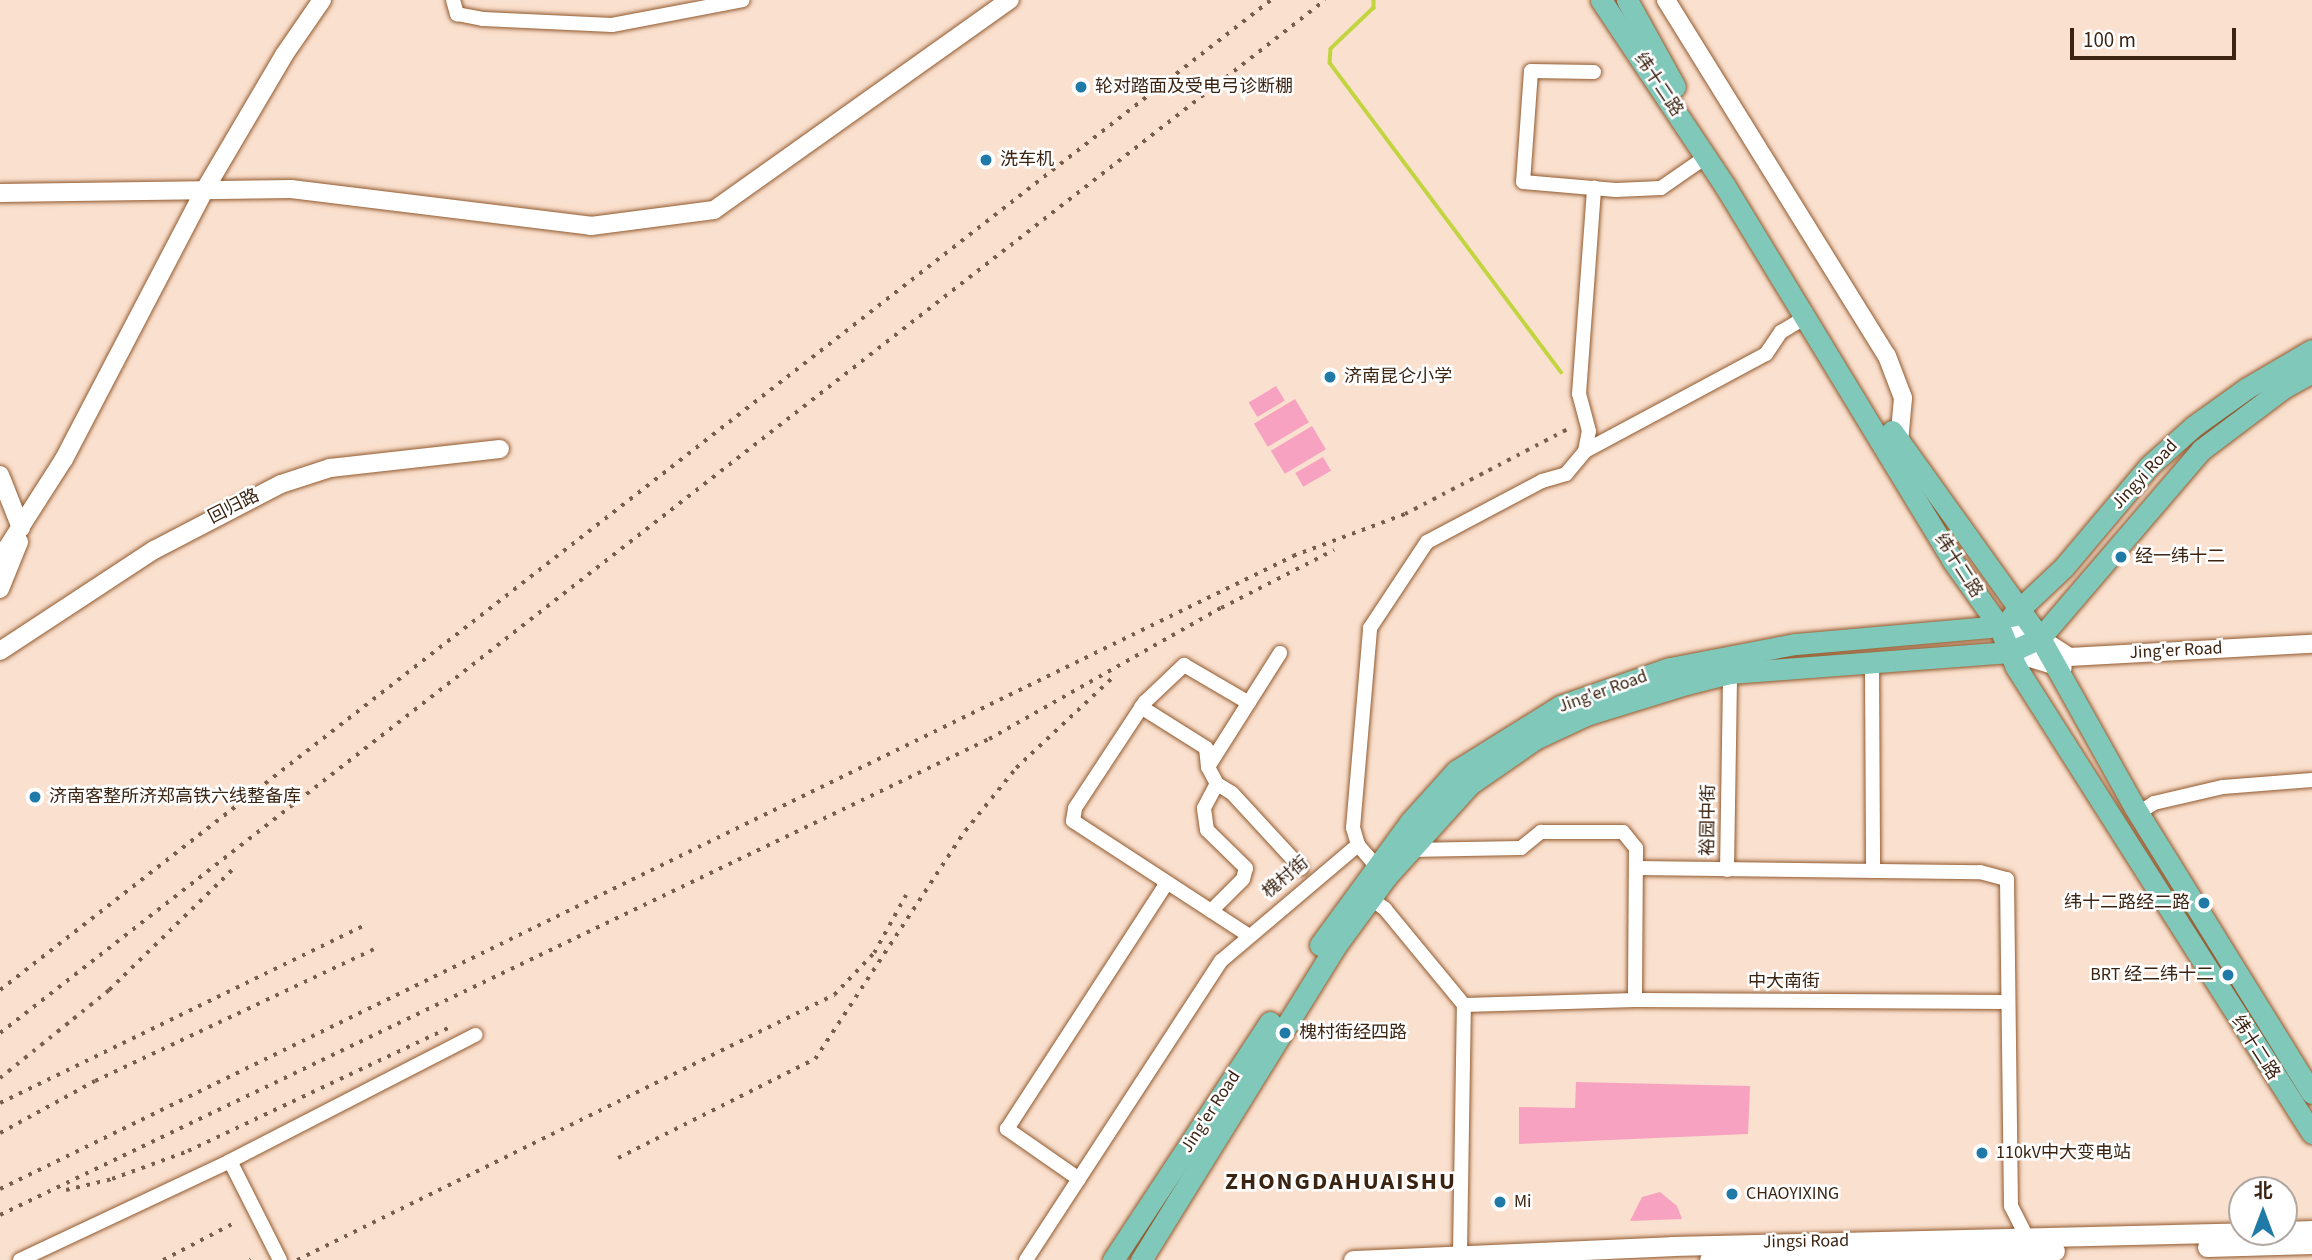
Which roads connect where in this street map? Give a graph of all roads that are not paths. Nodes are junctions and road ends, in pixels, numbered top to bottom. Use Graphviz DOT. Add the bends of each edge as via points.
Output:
graph roads {
  1 [pos="322,0"];
  2 [pos="453,0"];
  3 [pos="743,0"];
  4 [pos="1010,0"];
  5 [pos="1601,0"];
  6 [pos="1627,0"];
  7 [pos="1666,0"];
  8 [pos="1594,72"];
  9 [pos="1697,163"];
  10 [pos="1594,188"];
  11 [pos="204,191"];
  12 [pos="0,193"];
  13 [pos="1806,317"];
  14 [pos="2312,350"];
  15 [pos="2312,372"];
  16 [pos="1899,443"];
  17 [pos="500,449"];
  18 [pos="1585,451"];
  19 [pos="0,475"];
  20 [pos="21,528"];
  21 [pos="0,559"];
  22 [pos="0,589"];
  23 [pos="2021,610"];
  24 [pos="1999,626"];
  25 [pos="2040,638"];
  26 [pos="2312,644"];
  27 [pos="0,651"];
  28 [pos="2010,652"];
  29 [pos="1280,653"];
  30 [pos="2312,653"];
  31 [pos="1872,662"];
  32 [pos="2057,668"];
  33 [pos="1730,673"];
  34 [pos="1249,703"];
  35 [pos="1141,707"];
  36 [pos="1208,767"];
  37 [pos="2312,780"];
  38 [pos="1217,784"];
  39 [pos="2139,813"];
  40 [pos="1358,845"];
  41 [pos="1409,849"];
  42 [pos="1376,866"];
  43 [pos="1301,868"];
  44 [pos="1636,868"];
  45 [pos="1727,870"];
  46 [pos="1873,871"];
  47 [pos="1167,883"];
  48 [pos="1370,898"];
  49 [pos="1211,911"];
  50 [pos="1248,935"];
  51 [pos="1635,1000"];
  52 [pos="2007,1002"];
  53 [pos="1464,1005"];
  54 [pos="475,1035"];
  55 [pos="2312,1093"];
  56 [pos="2312,1133"];
  57 [pos="230,1161"];
  58 [pos="1079,1179"];
  59 [pos="2228,1234"];
  60 [pos="2312,1244"];
  61 [pos="2030,1250"];
  62 [pos="1460,1253"];
  63 [pos="1706,1255"];
  64 [pos="1879,1258"];
  65 [pos="20,1260"];
  66 [pos="280,1260"];
  67 [pos="1026,1260"];
  68 [pos="1113,1260"];
  69 [pos="1141,1260"];
  70 [pos="1353,1260"];
  1 -- 11 [label="street"];
  2 -- 3 [label="street" via="457,15 612,25"];
  4 -- 11 [label="street" via="714,210 591,226 291,189"];
  5 -- 13 [label="main road, 纬十二路"];
  6 -- 16 [label="main road, 纬十二路" via="1656,55"];
  7 -- 16 [label="street" via="1886,356 1903,398"];
  8 -- 10 [label="street" via="1531,71 1523,182"];
  9 -- 10 [label="street" via="1661,188"];
  10 -- 18 [label="street" via="1579,394 1589,431"];
  11 -- 12 [label="street"];
  11 -- 20 [label="street" via="64,459"];
  13 -- 18 [label="street" via="1781,331 1766,354"];
  13 -- 24 [label="main road, 纬十二路" via="1952,560"];
  14 -- 23 [label="main road, Jingyi Road" via="2194,426 2149,466 2064,567"];
  15 -- 25 [label="main road, Jingyi Road" via="2201,450"];
  16 -- 23 [label="main road, 纬十二路"];
  17 -- 27 [label="street, 回归路" via="330,468 281,484 154,550"];
  18 -- 40 [label="street" via="1566,474 1542,481 1427,542 1370,628 1353,828"];
  19 -- 20 [label="street"];
  20 -- 21 [label="street"];
  20 -- 22 [label="street" via="17,553"];
  23 -- 24 [label="main road, Jingyi Road"];
  23 -- 25 [label="main road, 纬十二路"];
  24 -- 25 [label="street, Jing'er Road"];
  24 -- 28 [label="main road, 纬十二路"];
  24 -- 42 [label="main road, Jing'er Road" via="1784,646 1670,668 1560,706 1456,771"];
  25 -- 26 [label="street, Jing'er Road" via="2069,657"];
  25 -- 28 [label="main road, Jingyi Road"];
  25 -- 32 [label="main road, 纬十二路"];
  28 -- 31 [label="main road, Jing'er Road"];
  28 -- 32 [label="street, Jing'er Road"];
  28 -- 56 [label="main road, 纬十二路" via="2237,1021"];
  29 -- 34 [label="street"];
  30 -- 32 [label="street, Jing'er Road"];
  31 -- 33 [label="main road, Jing'er Road"];
  31 -- 46 [label="street"];
  32 -- 39 [label="main road, 纬十二路"];
  33 -- 41 [label="main road, Jing'er Road" via="1586,715 1535,739 1470,784"];
  33 -- 45 [label="street, 裕园中街"];
  34 -- 35 [label="street" via="1184,664"];
  34 -- 36 [label="street"];
  35 -- 36 [label="street" via="1206,748"];
  35 -- 47 [label="street" via="1075,807 1073,821"];
  36 -- 38 [label="street"];
  37 -- 39 [label="street" via="2223,787 2154,803"];
  38 -- 43 [label="street" via="1232,793"];
  38 -- 49 [label="street" via="1203,819 1207,830 1246,868 1243,878"];
  39 -- 55 [label="main road, 纬十二路"];
  40 -- 42 [label="street"];
  40 -- 50 [label="street, 槐村街"];
  41 -- 44 [label="street" via="1521,848 1541,832 1623,832 1636,848"];
  41 -- 48 [label="main road, Jing'er Road"];
  42 -- 68 [label="main road, Jing'er Road"];
  44 -- 45 [label="street, 裕园中街"];
  44 -- 51 [label="street"];
  45 -- 46 [label="street"];
  46 -- 52 [label="street" via="1980,872 2007,879"];
  47 -- 49 [label="street"];
  47 -- 58 [label="street" via="1007,1129"];
  48 -- 53 [label="street" via="1385,909"];
  48 -- 69 [label="main road, Jing'er Road" via="1275,1040"];
  49 -- 50 [label="street"];
  50 -- 58 [label="street, 槐村街" via="1221,961"];
  51 -- 52 [label="street, 中大南街"];
  51 -- 53 [label="street, 中大南街"];
  52 -- 61 [label="street" via="2011,1206"];
  53 -- 62 [label="street"];
  54 -- 57 [label="street"];
  57 -- 65 [label="street"];
  57 -- 66 [label="street"];
  58 -- 67 [label="street, 槐村街"];
  59 -- 61 [label="main road, Jingsi Road"];
  60 -- 61 [label="main road, Jingsi Road"];
  61 -- 63 [label="main road, Jingsi Road"];
  61 -- 64 [label="main road, Jingsi Road"];
  62 -- 63 [label="main road, Jingsi Road"];
  62 -- 70 [label="main road, Jingsi Road"];
  63 -- 64 [label="main road, Jingsi Road"];
}
